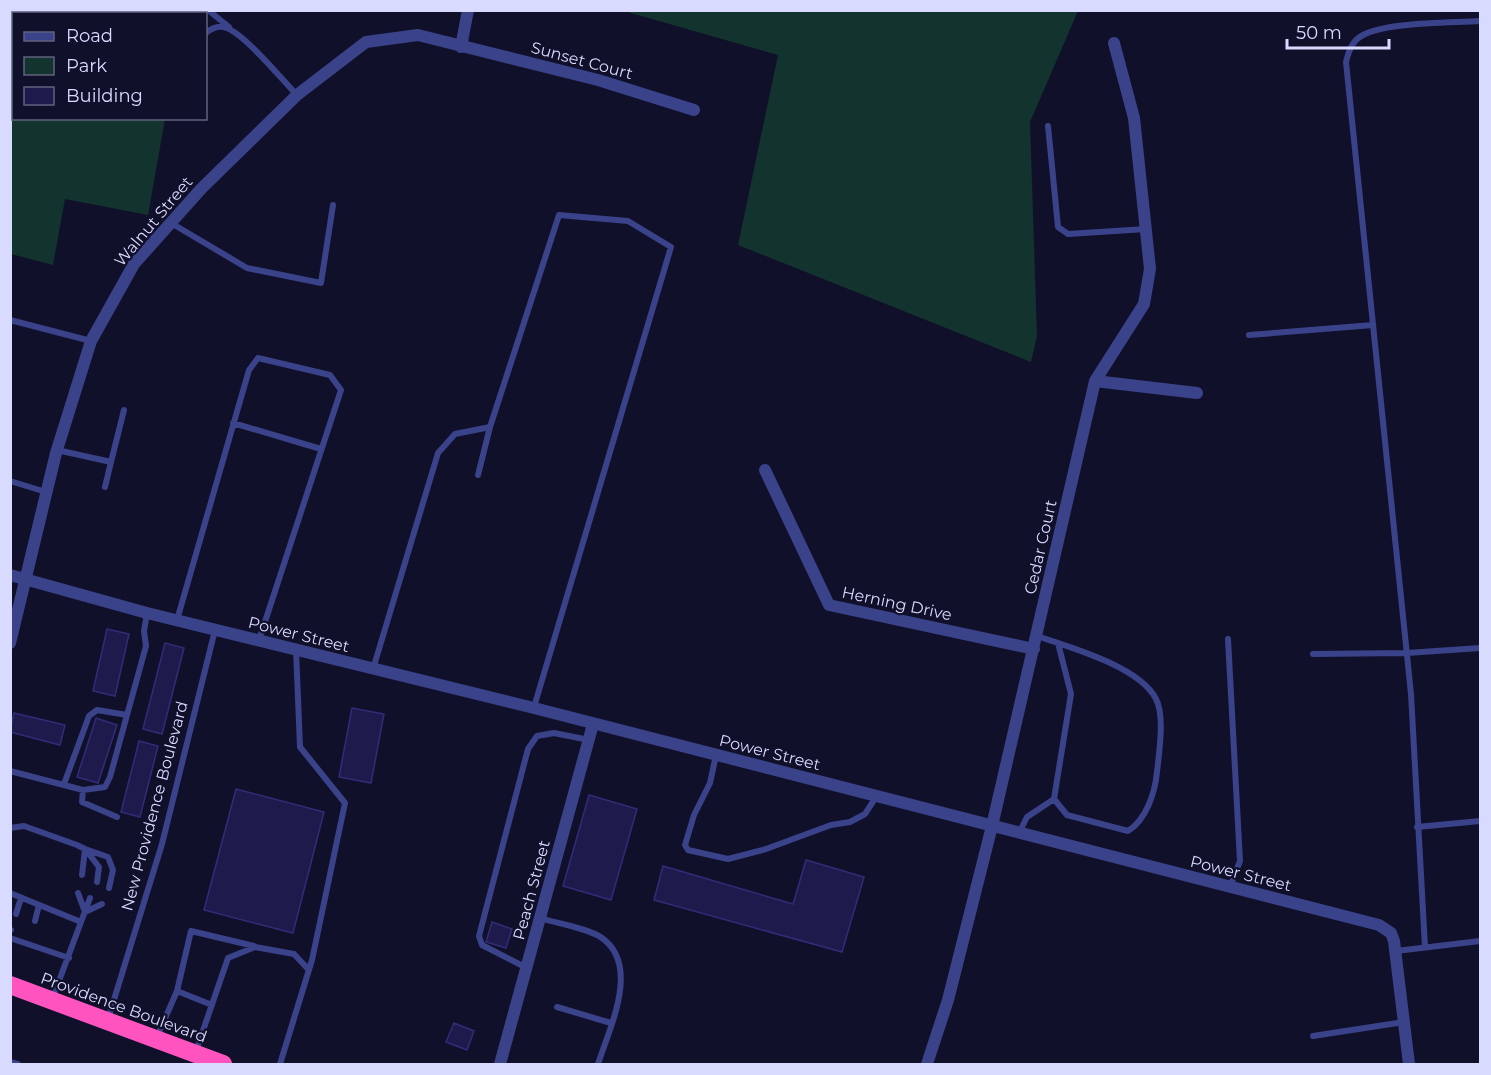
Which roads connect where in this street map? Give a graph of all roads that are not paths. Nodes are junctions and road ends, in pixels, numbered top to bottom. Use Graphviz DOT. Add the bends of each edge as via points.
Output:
graph roads {
  1 [pos="208,10"];
  2 [pos="468,10"];
  3 [pos="1480,21"];
  4 [pos="207,32"];
  5 [pos="237,33"];
  6 [pos="1114,43"];
  7 [pos="461,47"];
  8 [pos="297,95"];
  9 [pos="694,110"];
  10 [pos="1048,126"];
  11 [pos="333,205"];
  12 [pos="171,223"];
  13 [pos="1146,229"];
  14 [pos="10,320"];
  15 [pos="1373,325"];
  16 [pos="1249,335"];
  17 [pos="91,340"];
  18 [pos="1095,381"];
  19 [pos="1197,393"];
  20 [pos="124,410"];
  21 [pos="233,423"];
  22 [pos="490,427"];
  23 [pos="321,449"];
  24 [pos="57,450"];
  25 [pos="111,462"];
  26 [pos="765,470"];
  27 [pos="478,475"];
  28 [pos="10,481"];
  29 [pos="105,487"];
  30 [pos="47,493"];
  31 [pos="10,575"];
  32 [pos="26,581"];
  33 [pos="147,613"];
  34 [pos="177,620"];
  35 [pos="215,630"];
  36 [pos="1037,636"];
  37 [pos="1228,639"];
  38 [pos="259,641"];
  39 [pos="10,643"];
  40 [pos="1058,643"];
  41 [pos="1480,648"];
  42 [pos="1034,649"];
  43 [pos="296,650"];
  44 [pos="1407,653"];
  45 [pos="1313,654"];
  46 [pos="373,669"];
  47 [pos="534,708"];
  48 [pos="127,715"];
  49 [pos="593,724"];
  50 [pos="589,740"];
  51 [pos="716,755"];
  52 [pos="10,771"];
  53 [pos="64,784"];
  54 [pos="83,790"];
  55 [pos="876,797"];
  56 [pos="1054,799"];
  57 [pos="117,818"];
  58 [pos="1480,821"];
  59 [pos="992,826"];
  60 [pos="1417,827"];
  61 [pos="10,828"];
  62 [pos="1018,833"];
  63 [pos="85,849"];
  64 [pos="82,875"];
  65 [pos="97,882"];
  66 [pos="1230,887"];
  67 [pos="109,888"];
  68 [pos="78,893"];
  69 [pos="10,894"];
  70 [pos="21,898"];
  71 [pos="90,898"];
  72 [pos="102,904"];
  73 [pos="39,905"];
  74 [pos="85,912"];
  75 [pos="16,914"];
  76 [pos="540,918"];
  77 [pos="35,921"];
  78 [pos="81,922"];
  79 [pos="30,936"];
  80 [pos="10,938"];
  81 [pos="1480,941"];
  82 [pos="28,944"];
  83 [pos="255,947"];
  84 [pos="1425,947"];
  85 [pos="1395,951"];
  86 [pos="69,958"];
  87 [pos="527,968"];
  88 [pos="309,970"];
  89 [pos="10,986"];
  90 [pos="177,991"];
  91 [pos="52,1001"];
  92 [pos="212,1005"];
  93 [pos="557,1007"];
  94 [pos="107,1022"];
  95 [pos="1404,1022"];
  96 [pos="611,1023"];
  97 [pos="1313,1036"];
  98 [pos="156,1040"];
  99 [pos="195,1054"];
  100 [pos="10,1062"];
  101 [pos="222,1064"];
  102 [pos="18,1065"];
  103 [pos="280,1065"];
  104 [pos="500,1065"];
  105 [pos="598,1065"];
  106 [pos="927,1065"];
  107 [pos="1409,1065"];
  1 -- 5 [label="lane"];
  2 -- 7 [label="street"];
  3 -- 15 [label="lane" via="1376,30 1364,34 1349,49 1347,88"];
  4 -- 5 [label="lane" via="224,26"];
  5 -- 8 [label="lane"];
  6 -- 13 [label="street, Cedar Court" via="1134,118"];
  7 -- 8 [label="street, Walnut Street" via="418,35 366,42"];
  7 -- 9 [label="street, Sunset Court" via="598,80"];
  8 -- 12 [label="street, Walnut Street"];
  10 -- 13 [label="lane" via="1058,227 1068,234"];
  11 -- 12 [label="lane" via="321,283 247,268"];
  12 -- 17 [label="street, Walnut Street" via="134,264"];
  13 -- 18 [label="street, Cedar Court" via="1150,269 1144,304"];
  14 -- 17 [label="lane"];
  15 -- 16 [label="lane"];
  15 -- 44 [label="lane"];
  17 -- 24 [label="street, Walnut Street"];
  18 -- 19 [label="street"];
  18 -- 36 [label="street, Cedar Court"];
  20 -- 25 [label="lane"];
  21 -- 23 [label="lane"];
  21 -- 23 [label="lane" via="249,370 258,358 330,375 340,390"];
  21 -- 34 [label="lane"];
  22 -- 27 [label="lane"];
  22 -- 46 [label="lane" via="455,434 438,453"];
  22 -- 47 [label="lane" via="559,216 628,221 671,246"];
  23 -- 38 [label="lane"];
  24 -- 25 [label="lane"];
  24 -- 30 [label="street, Walnut Street"];
  25 -- 29 [label="lane"];
  26 -- 42 [label="street, Herning Drive" via="829,605"];
  28 -- 30 [label="lane"];
  30 -- 32 [label="street, Walnut Street"];
  31 -- 32 [label="street, Power Street"];
  32 -- 33 [label="street, Power Street"];
  32 -- 39 [label="street, Walnut Street"];
  33 -- 34 [label="street, Power Street"];
  33 -- 48 [label="lane" via="146,646"];
  34 -- 35 [label="street, Power Street"];
  35 -- 38 [label="street, Power Street"];
  35 -- 94 [label="lane, New Providence Boulevard" via="162,844"];
  36 -- 40 [label="lane"];
  36 -- 42 [label="street, Cedar Court"];
  37 -- 66 [label="lane" via="1240,861"];
  38 -- 43 [label="street, Power Street"];
  40 -- 56 [label="lane" via="1071,694"];
  40 -- 56 [label="lane" via="1138,678 1157,700 1161,729 1156,784 1140,824 1128,831 1067,815"];
  41 -- 44 [label="lane"];
  42 -- 59 [label="street, Cedar Court"];
  43 -- 46 [label="street, Power Street"];
  43 -- 88 [label="lane" via="300,747 345,803"];
  44 -- 45 [label="lane"];
  44 -- 60 [label="lane"];
  46 -- 47 [label="street, Power Street"];
  47 -- 49 [label="street, Power Street"];
  48 -- 53 [label="lane" via="97,710 89,716"];
  48 -- 54 [label="lane" via="105,787"];
  49 -- 50 [label="street, Peach Street"];
  49 -- 51 [label="street, Power Street"];
  50 -- 76 [label="street, Peach Street"];
  50 -- 87 [label="lane" via="554,733 537,736 528,749 479,936 482,945"];
  51 -- 55 [label="street, Power Street"];
  51 -- 55 [label="lane" via="710,783 685,844 688,850 712,857 744,855 850,822 865,814"];
  52 -- 53 [label="lane"];
  53 -- 54 [label="lane"];
  54 -- 57 [label="lane" via="82,802"];
  55 -- 59 [label="street, Power Street"];
  56 -- 62 [label="lane" via="1027,817"];
  58 -- 60 [label="lane"];
  59 -- 62 [label="street, Power Street"];
  59 -- 106 [label="street, Cedar Court" via="948,1000"];
  60 -- 84 [label="lane"];
  61 -- 63 [label="lane" via="24,826"];
  62 -- 66 [label="street, Power Street"];
  63 -- 64 [label="lane"];
  63 -- 65 [label="lane" via="99,867"];
  63 -- 67 [label="lane" via="108,857 113,870"];
  66 -- 85 [label="street, Power Street" via="1379,925 1391,933"];
  68 -- 74 [label="lane"];
  69 -- 70 [label="lane"];
  70 -- 73 [label="lane"];
  70 -- 75 [label="lane"];
  71 -- 74 [label="lane"];
  72 -- 74 [label="lane"];
  73 -- 77 [label="lane"];
  73 -- 78 [label="lane"];
  74 -- 78 [label="lane"];
  76 -- 87 [label="street, Peach Street"];
  76 -- 96 [label="lane" via="602,937 618,955 621,971"];
  78 -- 86 [label="lane"];
  79 -- 82 [label="lane"];
  80 -- 82 [label="lane"];
  81 -- 84 [label="lane"];
  82 -- 86 [label="lane"];
  83 -- 88 [label="lane" via="294,954"];
  83 -- 90 [label="lane" via="191,931"];
  83 -- 92 [label="lane" via="228,958"];
  84 -- 85 [label="lane"];
  85 -- 95 [label="street, Power Street"];
  86 -- 91 [label="lane"];
  87 -- 104 [label="street, Peach Street"];
  88 -- 103 [label="lane"];
  89 -- 91 [label="highway, Providence Boulevard"];
  90 -- 92 [label="lane"];
  90 -- 98 [label="lane"];
  91 -- 94 [label="highway, Providence Boulevard"];
  92 -- 99 [label="lane"];
  93 -- 96 [label="lane"];
  94 -- 98 [label="highway, Providence Boulevard"];
  95 -- 97 [label="lane"];
  95 -- 107 [label="street, Power Street"];
  96 -- 105 [label="lane"];
  98 -- 99 [label="highway, Providence Boulevard"];
  99 -- 101 [label="highway, Providence Boulevard"];
  100 -- 102 [label="lane"];
}
